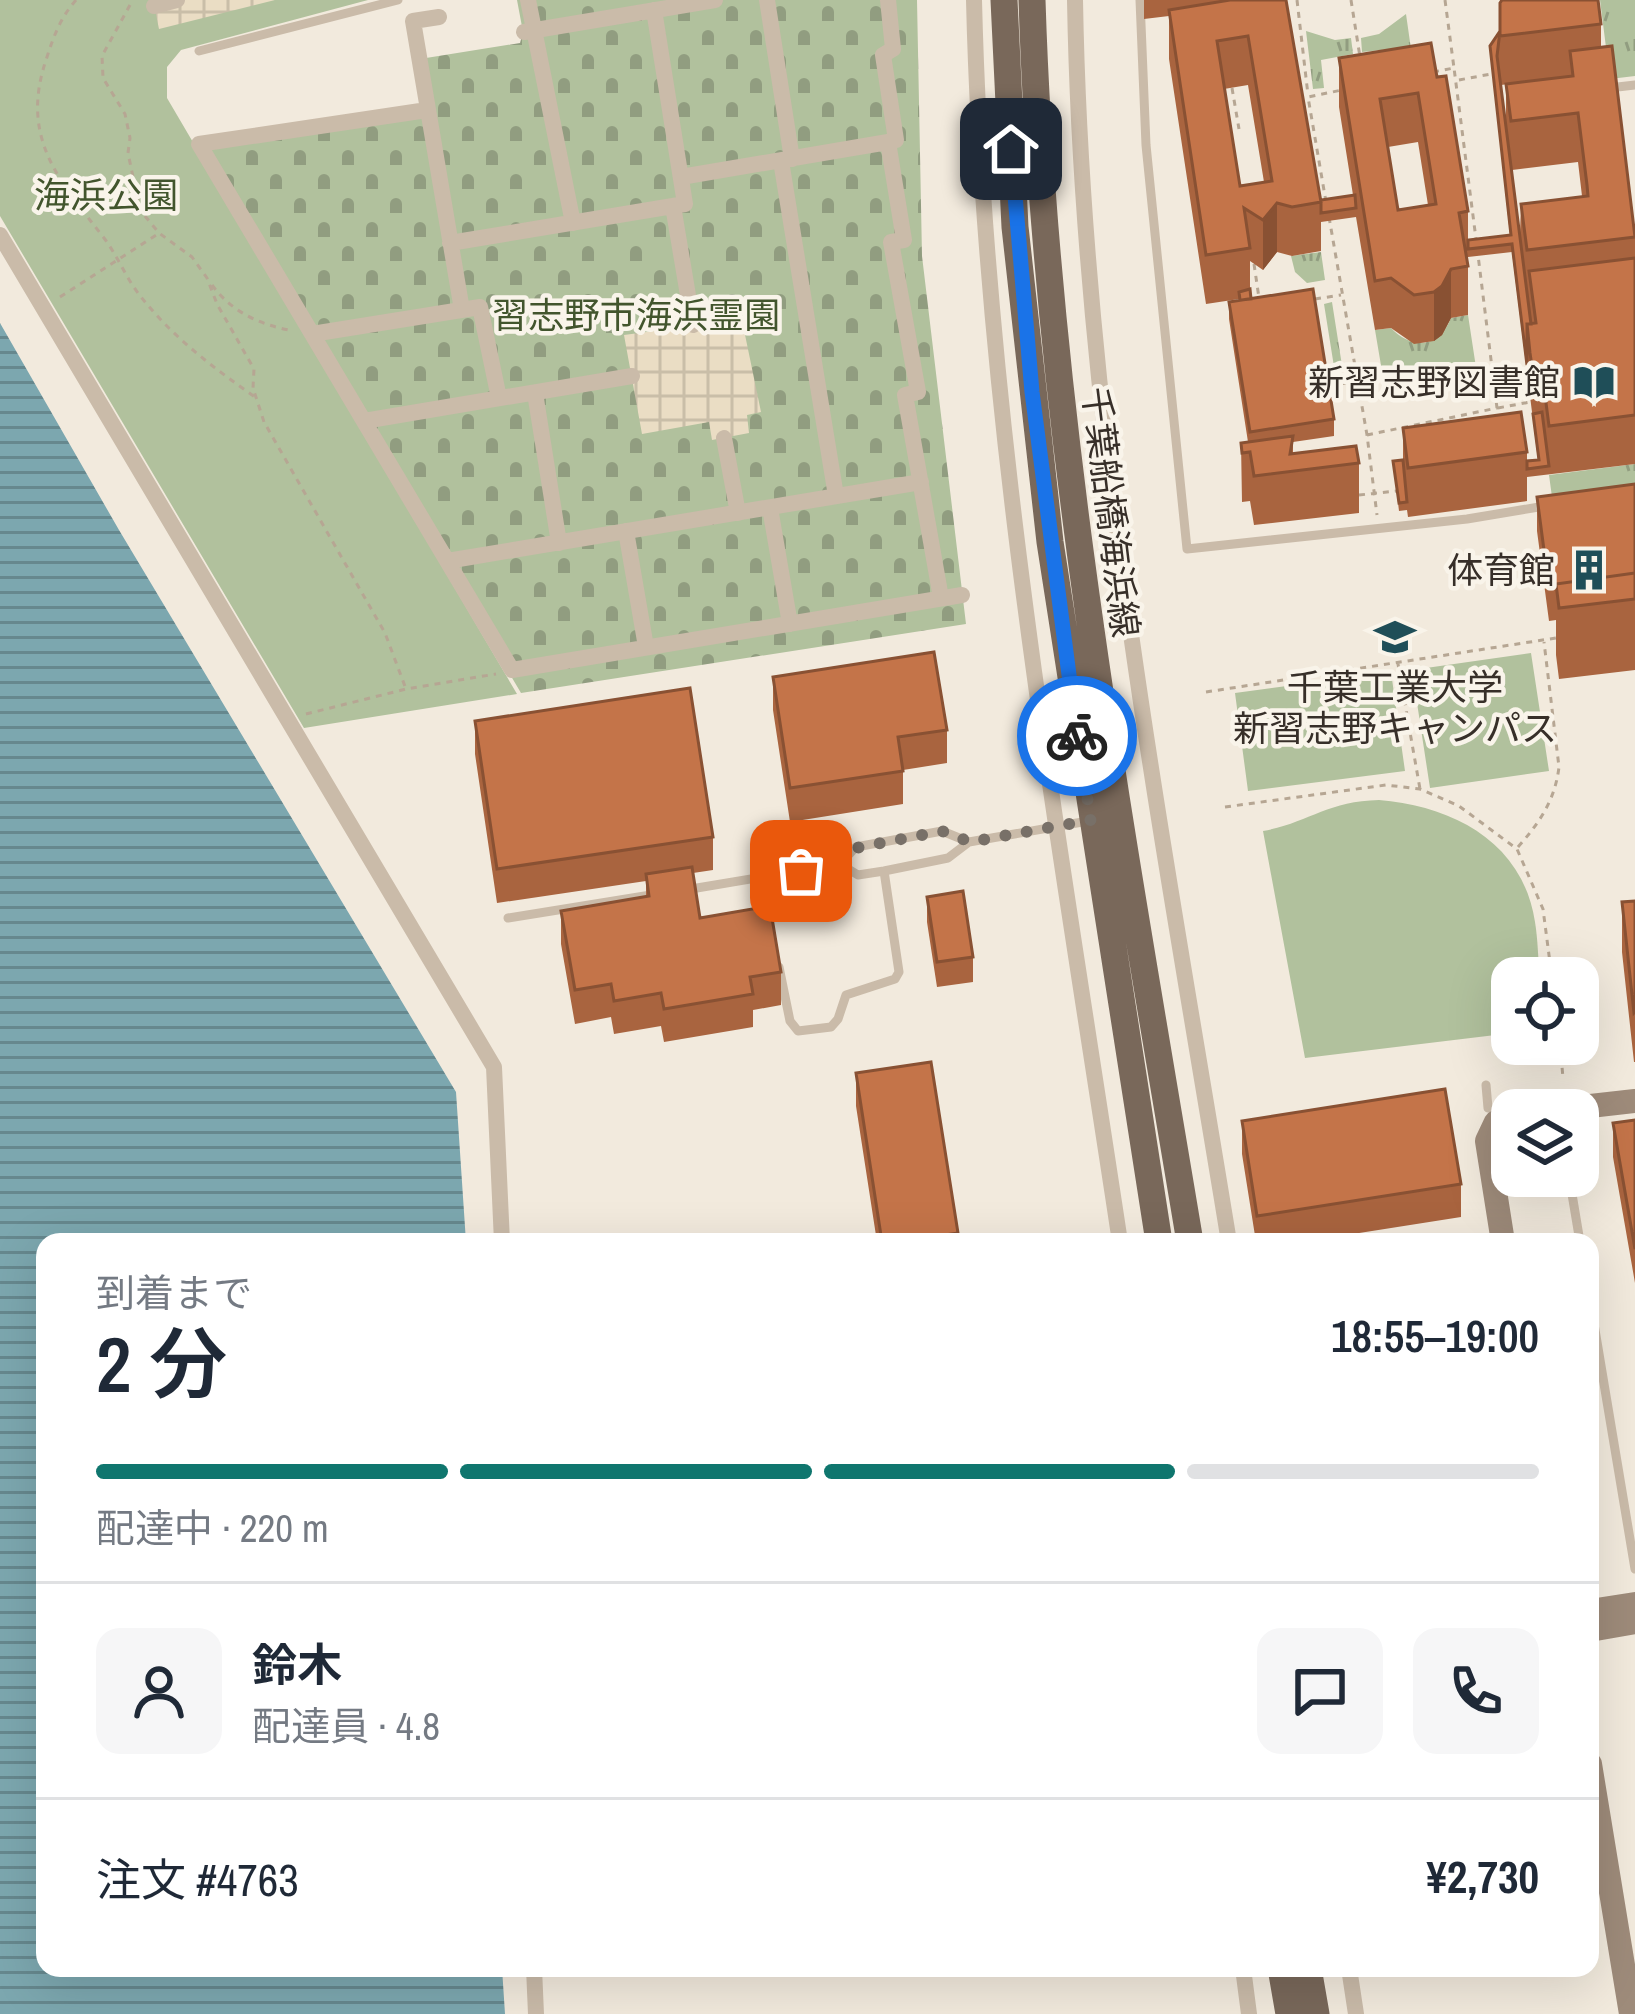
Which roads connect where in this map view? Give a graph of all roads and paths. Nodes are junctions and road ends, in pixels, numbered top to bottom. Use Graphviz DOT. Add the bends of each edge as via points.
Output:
graph roads {
  1 [pos="76,0"];
  2 [pos="178,0"];
  3 [pos="398,0"];
  4 [pos="528,0"];
  5 [pos="715,0"];
  6 [pos="767,0"];
  7 [pos="888,0"];
  8 [pos="974,0"];
  9 [pos="1004,0"];
  10 [pos="1032,0"];
  11 [pos="1075,0"];
  12 [pos="1140,0"];
  13 [pos="1297,0"];
  14 [pos="1351,0"];
  15 [pos="1445,0"];
  16 [pos="130,5"];
  17 [pos="154,6"];
  18 [pos="663,6"];
  19 [pos="439,17"];
  20 [pos="528,31"];
  21 [pos="199,51"];
  22 [pos="1361,64"];
  23 [pos="1454,68"];
  24 [pos="1432,72"];
  25 [pos="1498,73"];
  26 [pos="1456,80"];
  27 [pos="1635,85"];
  28 [pos="1232,88"];
  29 [pos="1346,89"];
  30 [pos="1597,90"];
  31 [pos="1308,97"];
  32 [pos="428,110"];
  33 [pos="1239,129"];
  34 [pos="888,142"];
  35 [pos="787,160"];
  36 [pos="681,177"];
  37 [pos="673,206"];
  38 [pos="1342,212"];
  39 [pos="1328,214"];
  40 [pos="1317,216"];
  41 [pos="573,223"];
  42 [pos="159,233"];
  43 [pos="0,235"];
  44 [pos="450,244"];
  45 [pos="1478,252"];
  46 [pos="1467,254"];
  47 [pos="118,262"];
  48 [pos="1254,264"];
  49 [pos="207,278"];
  50 [pos="1343,295"];
  51 [pos="1301,301"];
  52 [pos="43,308"];
  53 [pos="1260,308"];
  54 [pos="462,310"];
  55 [pos="693,325"];
  56 [pos="304,332"];
  57 [pos="632,376"];
  58 [pos="1358,382"];
  59 [pos="1326,385"];
  60 [pos="536,393"];
  61 [pos="255,397"];
  62 [pos="500,398"];
  63 [pos="1529,402"];
  64 [pos="1497,408"];
  65 [pos="364,421"];
  66 [pos="1367,435"];
  67 [pos="724,438"];
  68 [pos="920,482"];
  69 [pos="1405,490"];
  70 [pos="1374,494"];
  71 [pos="836,496"];
  72 [pos="1350,496"];
  73 [pos="1551,505"];
  74 [pos="770,508"];
  75 [pos="738,513"];
  76 [pos="1378,529"];
  77 [pos="626,531"];
  78 [pos="560,543"];
  79 [pos="447,561"];
  80 [pos="962,595"];
  81 [pos="941,598"];
  82 [pos="790,624"];
  83 [pos="1567,636"];
  84 [pos="1544,640"];
  85 [pos="646,647"];
  86 [pos="1398,662"];
  87 [pos="497,674"];
  88 [pos="406,689"];
  89 [pos="1205,692"];
  90 [pos="286,718"];
  91 [pos="1420,789"];
  92 [pos="1225,807"];
  93 [pos="1091,820"];
  94 [pos="1058,827"];
  95 [pos="970,842"];
  96 [pos="1516,849"];
  97 [pos="840,864"];
  98 [pos="884,871"];
  99 [pos="761,878"];
  100 [pos="508,918"];
  101 [pos="769,918"];
  102 [pos="1549,957"];
  103 [pos="778,959"];
  104 [pos="1561,1065"];
  105 [pos="1563,1078"];
  106 [pos="1486,1085"];
  107 [pos="1491,1094"];
  108 [pos="1635,1101"];
  109 [pos="1599,1105"];
  110 [pos="1491,1133"];
  111 [pos="1491,1165"];
  112 [pos="1496,1197"];
  113 [pos="1572,1197"];
  114 [pos="502,1233"];
  115 [pos="1119,1233"];
  116 [pos="1158,1233"];
  117 [pos="1189,1233"];
  118 [pos="1228,1233"];
  119 [pos="1502,1233"];
  120 [pos="1578,1233"];
  121 [pos="1599,1354"];
  122 [pos="1635,1569"];
  123 [pos="1635,1604"];
  124 [pos="1599,1610"];
  125 [pos="1635,1622"];
  126 [pos="1599,1628"];
  127 [pos="1599,1819"];
  128 [pos="534,1977"];
  129 [pos="1244,1977"];
  130 [pos="1283,1977"];
  131 [pos="1310,1977"];
  132 [pos="1350,1977"];
  133 [pos="536,2014"];
  134 [pos="1249,2014"];
  135 [pos="1289,2014"];
  136 [pos="1316,2014"];
  137 [pos="1356,2014"];
  138 [pos="1631,2014"];
  1 -- 47 [label="path" via="44,65 38,120 53,172"];
  2 -- 17 [label="street"];
  3 -- 21 [label="lane"];
  4 -- 20 [label="street"];
  5 -- 18 [label="street"];
  6 -- 35 [label="street"];
  7 -- 34 [label="street" via="893,49 883,55 896,140"];
  8 -- 94 [label="street" via="998,397"];
  9 -- 93 [label="main road, 千葉船橋海浜線" via="1032,392"];
  10 -- 117 [label="main road, 千葉船橋海浜線" via="1042,217 1078,554"];
  11 -- 118 [label="street" via="1100,392 1137,680"];
  12 -- 76 [label="lane" via="1146,145 1186,549"];
  13 -- 31 [label="path"];
  14 -- 22 [label="path"];
  15 -- 23 [label="path"];
  16 -- 42 [label="path" via="102,56 104,79 125,115 140,210"];
  18 -- 20 [label="street"];
  18 -- 36 [label="street"];
  19 -- 32 [label="street" via="413,21"];
  20 -- 41 [label="street"];
  23 -- 24 [label="path"];
  23 -- 26 [label="path"];
  25 -- 26 [label="path"];
  26 -- 45 [label="path"];
  27 -- 30 [label="lane"];
  28 -- 33 [label="path"];
  29 -- 31 [label="path"];
  31 -- 39 [label="path"];
  32 -- 44 [label="street"];
  32 -- 56 [label="street" via="199,144"];
  34 -- 35 [label="street"];
  34 -- 68 [label="street" via="904,240 891,242 918,392 905,395"];
  35 -- 36 [label="street"];
  35 -- 71 [label="street"];
  36 -- 37 [label="street" via="685,204"];
  37 -- 41 [label="street"];
  37 -- 55 [label="street"];
  38 -- 39 [label="path"];
  39 -- 40 [label="path"];
  39 -- 50 [label="path"];
  41 -- 44 [label="street"];
  42 -- 47 [label="path"];
  42 -- 49 [label="path"];
  43 -- 52 [label="street"];
  44 -- 54 [label="street"];
  45 -- 46 [label="path"];
  45 -- 64 [label="path"];
  47 -- 52 [label="path"];
  47 -- 61 [label="path" via="156,315"];
  48 -- 53 [label="path"];
  49 -- 56 [label="path" via="251,319"];
  49 -- 61 [label="path" via="254,369"];
  50 -- 51 [label="path"];
  50 -- 58 [label="path"];
  52 -- 90 [label="street"];
  54 -- 56 [label="street"];
  54 -- 62 [label="street" via="480,307"];
  56 -- 65 [label="street"];
  57 -- 60 [label="street"];
  58 -- 59 [label="path"];
  58 -- 66 [label="path"];
  60 -- 62 [label="street"];
  60 -- 78 [label="street"];
  61 -- 88 [label="path" via="385,633"];
  62 -- 65 [label="street"];
  63 -- 64 [label="path"];
  64 -- 66 [label="path"];
  65 -- 79 [label="street"];
  66 -- 70 [label="path"];
  67 -- 75 [label="street"];
  68 -- 71 [label="street"];
  68 -- 81 [label="street"];
  69 -- 70 [label="path"];
  70 -- 72 [label="path"];
  70 -- 76 [label="path"];
  71 -- 74 [label="street"];
  73 -- 76 [label="lane"];
  74 -- 75 [label="street"];
  74 -- 82 [label="street"];
  75 -- 77 [label="street"];
  77 -- 78 [label="street"];
  77 -- 85 [label="street"];
  78 -- 79 [label="street"];
  79 -- 85 [label="street" via="512,670"];
  80 -- 81 [label="street"];
  81 -- 82 [label="street"];
  82 -- 85 [label="street"];
  83 -- 84 [label="path"];
  84 -- 86 [label="path"];
  84 -- 96 [label="path" via="1557,787"];
  86 -- 89 [label="path"];
  86 -- 91 [label="path"];
  87 -- 88 [label="path"];
  88 -- 90 [label="path"];
  90 -- 114 [label="street" via="494,1067"];
  91 -- 92 [label="path" via="1386,784"];
  91 -- 96 [label="path" via="1459,806"];
  93 -- 94 [label="lane"];
  93 -- 116 [label="main road, 千葉船橋海浜線"];
  94 -- 95 [label="lane"];
  94 -- 115 [label="street"];
  95 -- 97 [label="lane" via="942,831 856,848"];
  95 -- 98 [label="lane" via="948,858"];
  96 -- 102 [label="path" via="1543,909"];
  97 -- 98 [label="lane" via="858,874"];
  97 -- 99 [label="lane"];
  98 -- 103 [label="lane" via="895,979 846,995 832,1027 798,1030"];
  99 -- 100 [label="lane"];
  99 -- 101 [label="lane"];
  104 -- 105 [label="path"];
  106 -- 107 [label="lane"];
  108 -- 109 [label="street"];
  110 -- 111 [label="street"];
  112 -- 119 [label="street"];
  113 -- 120 [label="lane"];
  121 -- 122 [label="lane"];
  123 -- 124 [label="street"];
  125 -- 126 [label="street"];
  127 -- 138 [label="street"];
  128 -- 133 [label="street"];
  129 -- 134 [label="street"];
  130 -- 135 [label="main road"];
  131 -- 136 [label="main road"];
  132 -- 137 [label="street"];
}
